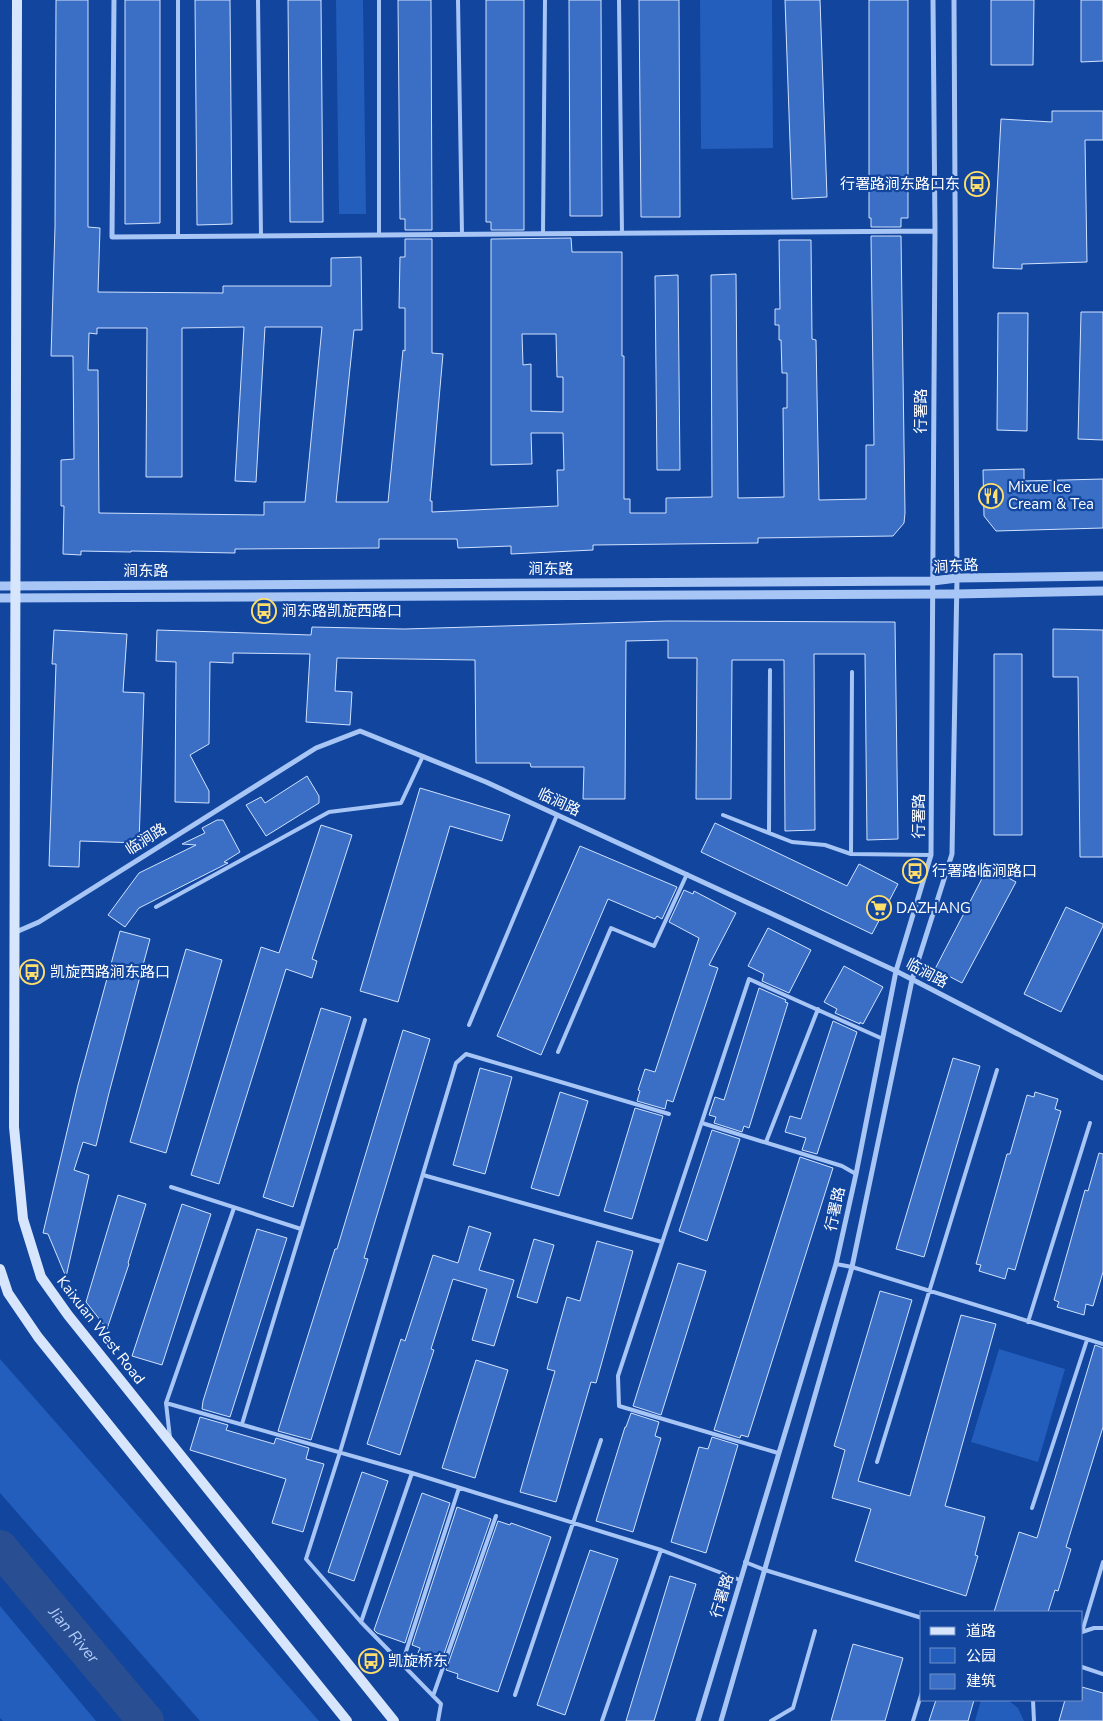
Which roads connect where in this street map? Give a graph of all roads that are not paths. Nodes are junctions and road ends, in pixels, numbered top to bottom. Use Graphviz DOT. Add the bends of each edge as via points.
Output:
graph roads {
  1 [pos="17,0"];
  2 [pos="114,0"];
  3 [pos="178,0"];
  4 [pos="258,0"];
  5 [pos="379,0"];
  6 [pos="458,0"];
  7 [pos="545,0"];
  8 [pos="619,0"];
  9 [pos="933,0"];
  10 [pos="954,0"];
  11 [pos="935,231"];
  12 [pos="543,233"];
  13 [pos="622,233"];
  14 [pos="462,234"];
  15 [pos="379,235"];
  16 [pos="260,236"];
  17 [pos="178,237"];
  18 [pos="1103,576"];
  19 [pos="957,578"];
  20 [pos="933,581"];
  21 [pos="0,586"];
  22 [pos="16,586"];
  23 [pos="1103,591"];
  24 [pos="932,593"];
  25 [pos="956,594"];
  26 [pos="0,598"];
  27 [pos="16,598"];
  28 [pos="770,670"];
  29 [pos="852,672"];
  30 [pos="423,756"];
  31 [pos="557,815"];
  32 [pos="723,815"];
  33 [pos="768,833"];
  34 [pos="851,854"];
  35 [pos="931,855"];
  36 [pos="687,874"];
  37 [pos="156,907"];
  38 [pos="16,932"];
  39 [pos="896,971"];
  40 [pos="912,980"];
  41 [pos="818,1009"];
  42 [pos="365,1020"];
  43 [pos="469,1025"];
  44 [pos="883,1039"];
  45 [pos="558,1052"];
  46 [pos="997,1070"];
  47 [pos="1103,1078"];
  48 [pos="669,1114"];
  49 [pos="702,1123"];
  50 [pos="1090,1123"];
  51 [pos="766,1142"];
  52 [pos="856,1174"];
  53 [pos="423,1175"];
  54 [pos="171,1188"];
  55 [pos="234,1208"];
  56 [pos="301,1229"];
  57 [pos="662,1242"];
  58 [pos="836,1264"];
  59 [pos="852,1268"];
  60 [pos="0,1269"];
  61 [pos="0,1280"];
  62 [pos="929,1292"];
  63 [pos="8,1293"];
  64 [pos="1028,1322"];
  65 [pos="1087,1340"];
  66 [pos="1103,1344"];
  67 [pos="166,1402"];
  68 [pos="242,1424"];
  69 [pos="601,1440"];
  70 [pos="170,1442"];
  71 [pos="340,1452"];
  72 [pos="778,1453"];
  73 [pos="877,1462"];
  74 [pos="412,1473"];
  75 [pos="459,1488"];
  76 [pos="1032,1508"];
  77 [pos="496,1516"];
  78 [pos="573,1523"];
  79 [pos="660,1550"];
  80 [pos="746,1562"];
  81 [pos="1103,1562"];
  82 [pos="765,1570"];
  83 [pos="740,1580"];
  84 [pos="920,1617"];
  85 [pos="360,1622"];
  86 [pos="1103,1628"];
  87 [pos="1083,1629"];
  88 [pos="815,1631"];
  89 [pos="1083,1632"];
  90 [pos="402,1664"];
  91 [pos="1083,1667"];
  92 [pos="1103,1674"];
  93 [pos="515,1695"];
  94 [pos="433,1696"];
  95 [pos="920,1698"];
  96 [pos="1033,1701"];
  97 [pos="347,1721"];
  98 [pos="394,1721"];
  99 [pos="438,1721"];
  100 [pos="602,1721"];
  101 [pos="698,1721"];
  102 [pos="721,1721"];
  103 [pos="771,1721"];
  104 [pos="913,1721"];
  105 [pos="1034,1721"];
  1 -- 22 [label="main road, Kaixuan West Road"];
  2 -- 17 [label="street" via="112,237"];
  3 -- 17 [label="lane"];
  4 -- 16 [label="lane"];
  5 -- 15 [label="lane"];
  6 -- 14 [label="lane"];
  7 -- 12 [label="lane"];
  8 -- 13 [label="lane"];
  9 -- 11 [label="street, 行署路"];
  10 -- 19 [label="street, 行署路"];
  11 -- 13 [label="street"];
  11 -- 20 [label="street, 行署路"];
  12 -- 13 [label="street"];
  12 -- 14 [label="street"];
  14 -- 15 [label="street"];
  15 -- 16 [label="street"];
  16 -- 17 [label="street"];
  18 -- 19 [label="street, 涧东路"];
  19 -- 20 [label="street, 涧东路"];
  19 -- 25 [label="street, 行署路"];
  20 -- 22 [label="street, 涧东路"];
  20 -- 24 [label="street, 行署路"];
  21 -- 22 [label="street, 涧东路"];
  22 -- 27 [label="main road, Kaixuan West Road"];
  23 -- 25 [label="street, 涧东路"];
  24 -- 25 [label="street, 涧东路"];
  24 -- 27 [label="street, 涧东路"];
  24 -- 35 [label="street, 行署路"];
  25 -- 40 [label="street, 行署路" via="952,854"];
  26 -- 27 [label="street, 涧东路"];
  27 -- 38 [label="main road, Kaixuan West Road"];
  28 -- 33 [label="lane"];
  29 -- 34 [label="lane"];
  30 -- 31 [label="street, 临涧路"];
  30 -- 37 [label="lane" via="401,803 329,812"];
  30 -- 38 [label="street, 临涧路" via="360,731 316,748 39,922"];
  31 -- 36 [label="street, 临涧路"];
  31 -- 43 [label="lane"];
  32 -- 33 [label="lane"];
  33 -- 34 [label="lane" via="792,842 825,845"];
  34 -- 35 [label="lane"];
  35 -- 39 [label="street, 行署路"];
  36 -- 39 [label="street, 临涧路"];
  36 -- 45 [label="lane" via="654,946 611,928"];
  38 -- 70 [label="main road, Kaixuan West Road" via="14,1127 23,1219 41,1276 68,1315"];
  39 -- 40 [label="street, 临涧路"];
  39 -- 44 [label="street, 行署路"];
  40 -- 47 [label="street, 临涧路"];
  40 -- 59 [label="street, 行署路"];
  41 -- 44 [label="lane"];
  41 -- 49 [label="lane" via="749,980"];
  41 -- 51 [label="lane"];
  42 -- 56 [label="lane"];
  44 -- 52 [label="street, 行署路"];
  46 -- 62 [label="lane"];
  48 -- 53 [label="lane" via="466,1054 456,1063"];
  49 -- 51 [label="lane"];
  49 -- 57 [label="lane"];
  50 -- 64 [label="lane"];
  51 -- 52 [label="lane" via="842,1166"];
  52 -- 58 [label="street, 行署路"];
  53 -- 57 [label="lane"];
  53 -- 71 [label="lane"];
  54 -- 55 [label="lane"];
  55 -- 56 [label="lane"];
  55 -- 67 [label="lane"];
  56 -- 68 [label="lane"];
  57 -- 72 [label="lane" via="618,1376 619,1406"];
  58 -- 59 [label="lane"];
  58 -- 72 [label="street, 行署路"];
  59 -- 62 [label="lane"];
  59 -- 82 [label="street, 行署路"];
  60 -- 63 [label="main road"];
  61 -- 63 [label="lane"];
  62 -- 64 [label="lane"];
  62 -- 73 [label="lane"];
  63 -- 97 [label="main road" via="38,1337"];
  64 -- 65 [label="lane"];
  65 -- 66 [label="lane"];
  65 -- 76 [label="lane"];
  67 -- 68 [label="lane"];
  67 -- 70 [label="lane"];
  68 -- 71 [label="lane"];
  69 -- 78 [label="lane"];
  70 -- 98 [label="main road, Kaixuan West Road"];
  71 -- 74 [label="lane"];
  71 -- 85 [label="lane" via="306,1559"];
  72 -- 80 [label="street, 行署路"];
  74 -- 75 [label="lane"];
  74 -- 85 [label="lane"];
  75 -- 78 [label="lane"];
  75 -- 90 [label="lane"];
  77 -- 94 [label="lane"];
  78 -- 79 [label="lane"];
  78 -- 93 [label="lane"];
  79 -- 83 [label="lane"];
  79 -- 100 [label="lane"];
  80 -- 82 [label="lane"];
  80 -- 83 [label="street, 行署路"];
  81 -- 87 [label="lane"];
  82 -- 84 [label="lane"];
  82 -- 102 [label="street, 行署路"];
  83 -- 101 [label="street, 行署路"];
  85 -- 90 [label="lane"];
  86 -- 89 [label="lane"];
  88 -- 103 [label="lane" via="793,1708"];
  90 -- 94 [label="lane"];
  91 -- 92 [label="lane"];
  94 -- 99 [label="lane" via="441,1704"];
  95 -- 104 [label="lane"];
  96 -- 105 [label="lane"];
}
